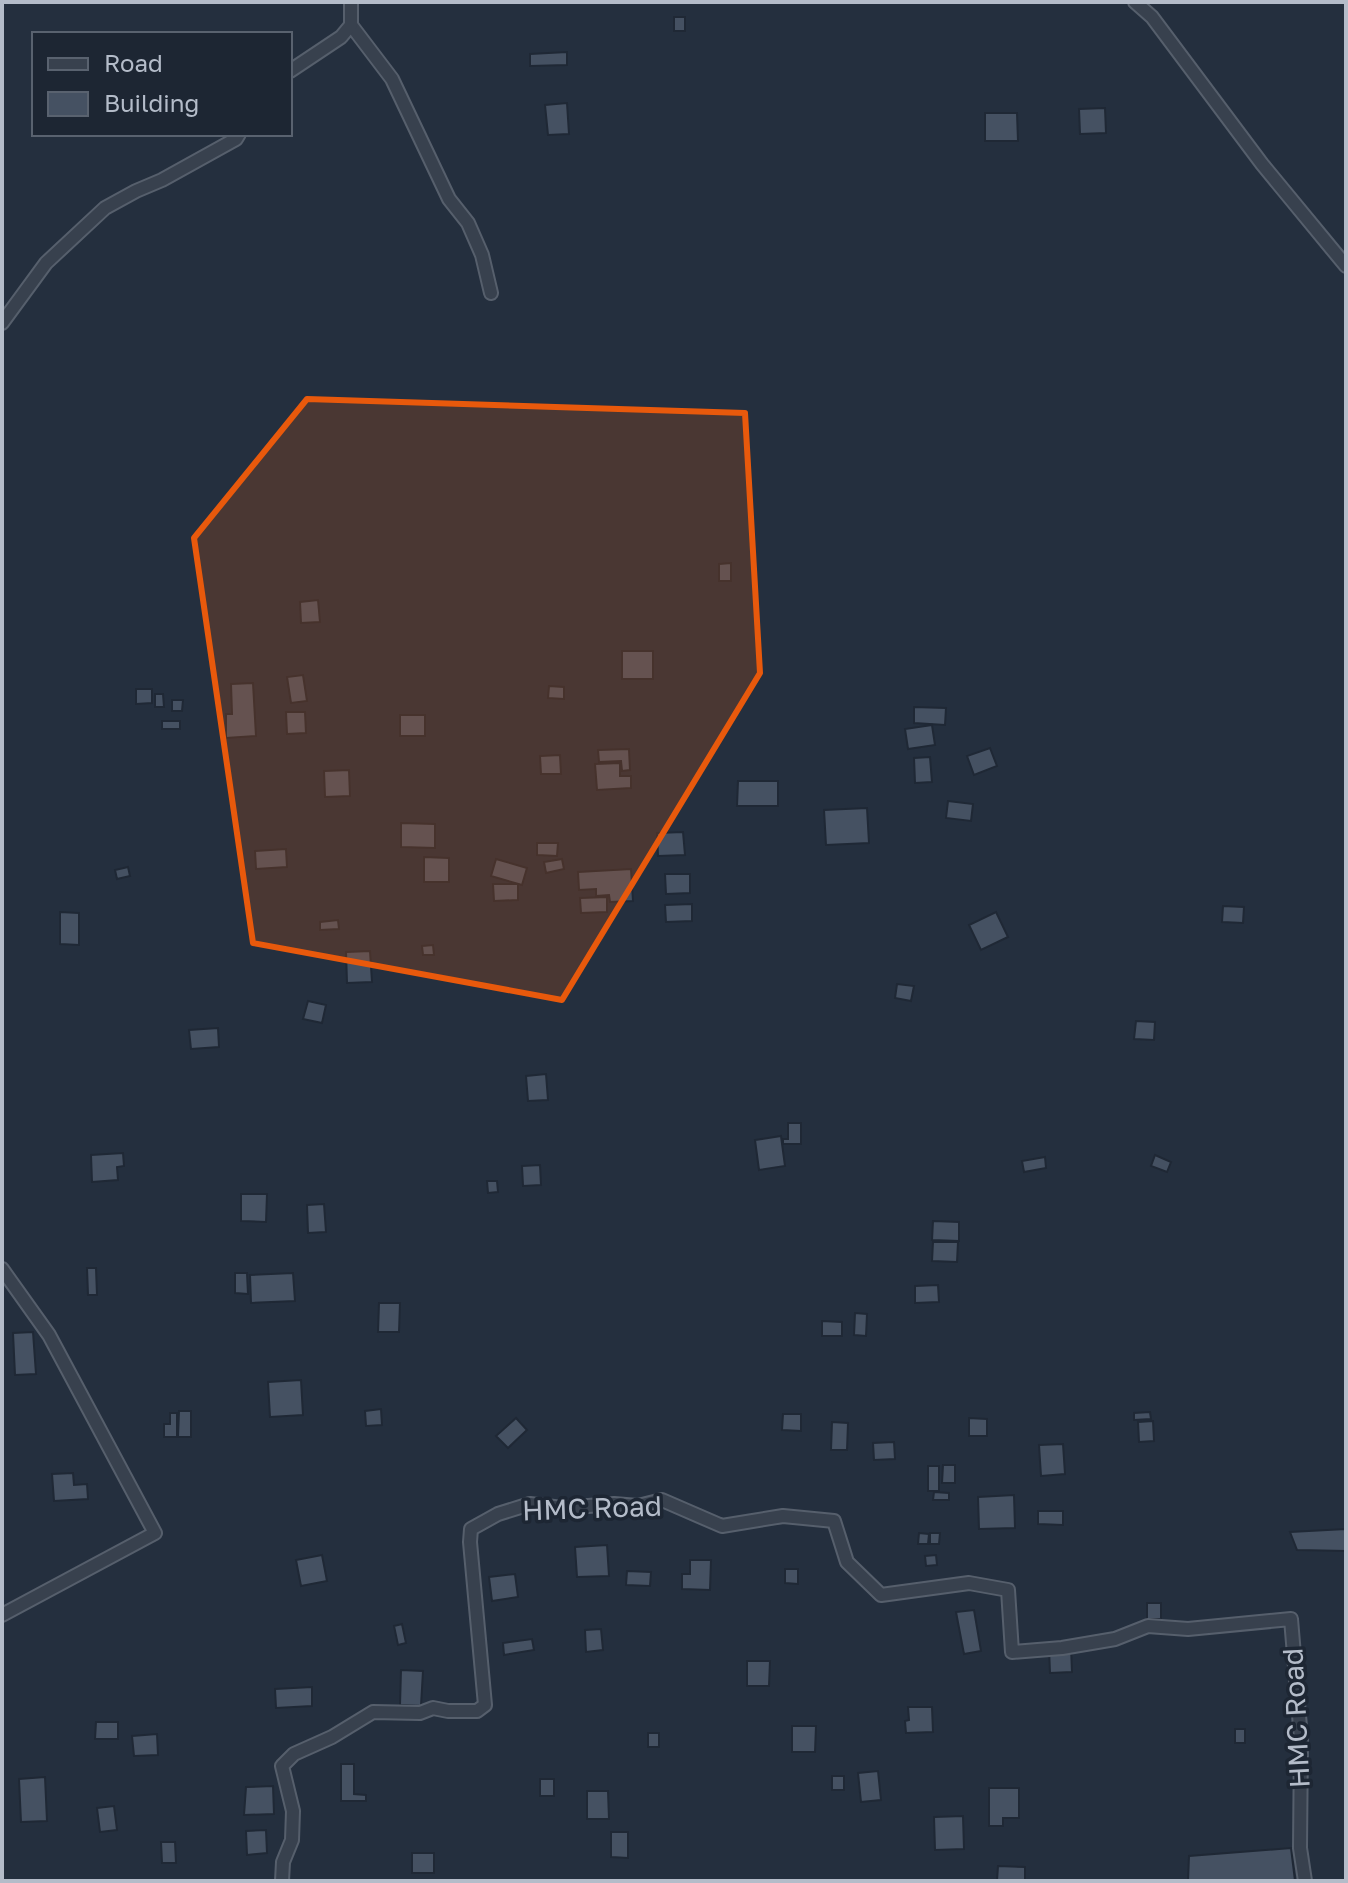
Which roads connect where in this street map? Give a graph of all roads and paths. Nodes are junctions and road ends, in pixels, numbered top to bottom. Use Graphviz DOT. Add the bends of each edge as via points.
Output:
graph roads {
  1 [pos="351,2"];
  2 [pos="1135,2"];
  3 [pos="351,25"];
  4 [pos="292,70"];
  5 [pos="238,136"];
  6 [pos="1346,266"];
  7 [pos="491,293"];
  8 [pos="3,317"];
  9 [pos="2,1269"];
  10 [pos="2,1615"];
  11 [pos="282,1881"];
  12 [pos="1305,1881"];
  1 -- 3 [label="street"];
  2 -- 6 [label="street"];
  3 -- 4 [label="street"];
  3 -- 7 [label="street" via="392,79 449,199 468,223"];
  5 -- 8 [label="street" via="105,208 46,263"];
  9 -- 10 [label="street" via="49,1335 155,1533"];
  11 -- 12 [label="street, HMC Road" via="293,1811 282,1766 294,1754 373,1712 477,1711 485,1705 471,1529 530,1504 638,1506 662,1500 722,1526 783,1516 834,1521 847,1562 881,1595 969,1583 1008,1590 1012,1652 1115,1639 1148,1626 1188,1629 1291,1619"];
}
